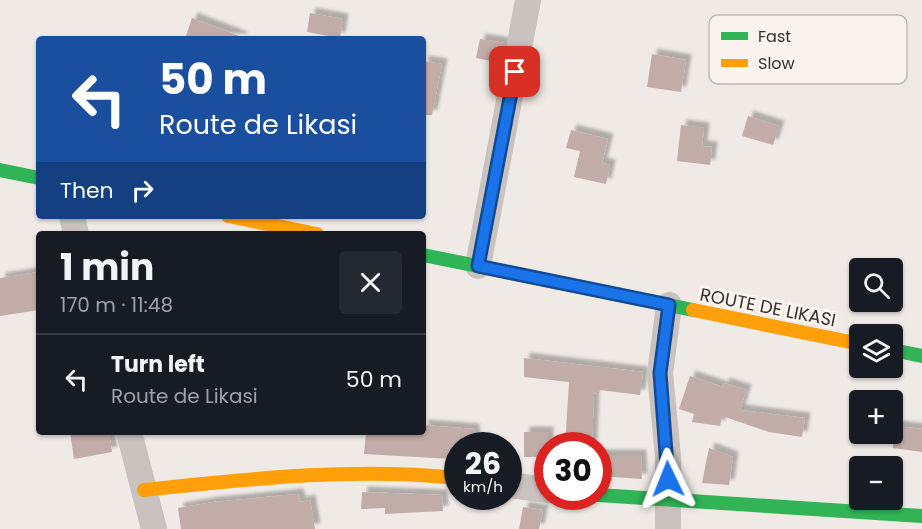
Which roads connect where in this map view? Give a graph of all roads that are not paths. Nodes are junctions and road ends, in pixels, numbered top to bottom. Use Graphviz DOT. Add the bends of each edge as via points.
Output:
graph roads {
  1 [pos="528,0"];
  2 [pos="0,170"];
  3 [pos="36,177"];
  4 [pos="243,219"];
  5 [pos="302,231"];
  6 [pos="426,256"];
  7 [pos="478,266"];
  8 [pos="669,305"];
  9 [pos="849,342"];
  10 [pos="903,352"];
  11 [pos="922,356"];
  12 [pos="130,435"];
  13 [pos="444,476"];
  14 [pos="144,490"];
  15 [pos="612,496"];
  16 [pos="668,500"];
  17 [pos="922,516"];
  18 [pos="154,529"];
  19 [pos="668,529"];
  1 -- 7 [label="street"];
  2 -- 3 [label="main road"];
  4 -- 5 [label="main road"];
  6 -- 7 [label="main road, ROUTE DE LIKASI"];
  7 -- 8 [label="main road, ROUTE DE LIKASI"];
  8 -- 9 [label="main road, ROUTE DE LIKASI"];
  8 -- 16 [label="street" via="660,373"];
  10 -- 11 [label="main road"];
  12 -- 14 [label="street"];
  13 -- 14 [label="main road" via="308,474"];
  14 -- 18 [label="street"];
  15 -- 16 [label="main road"];
  16 -- 17 [label="main road"];
  16 -- 19 [label="street"];
}
